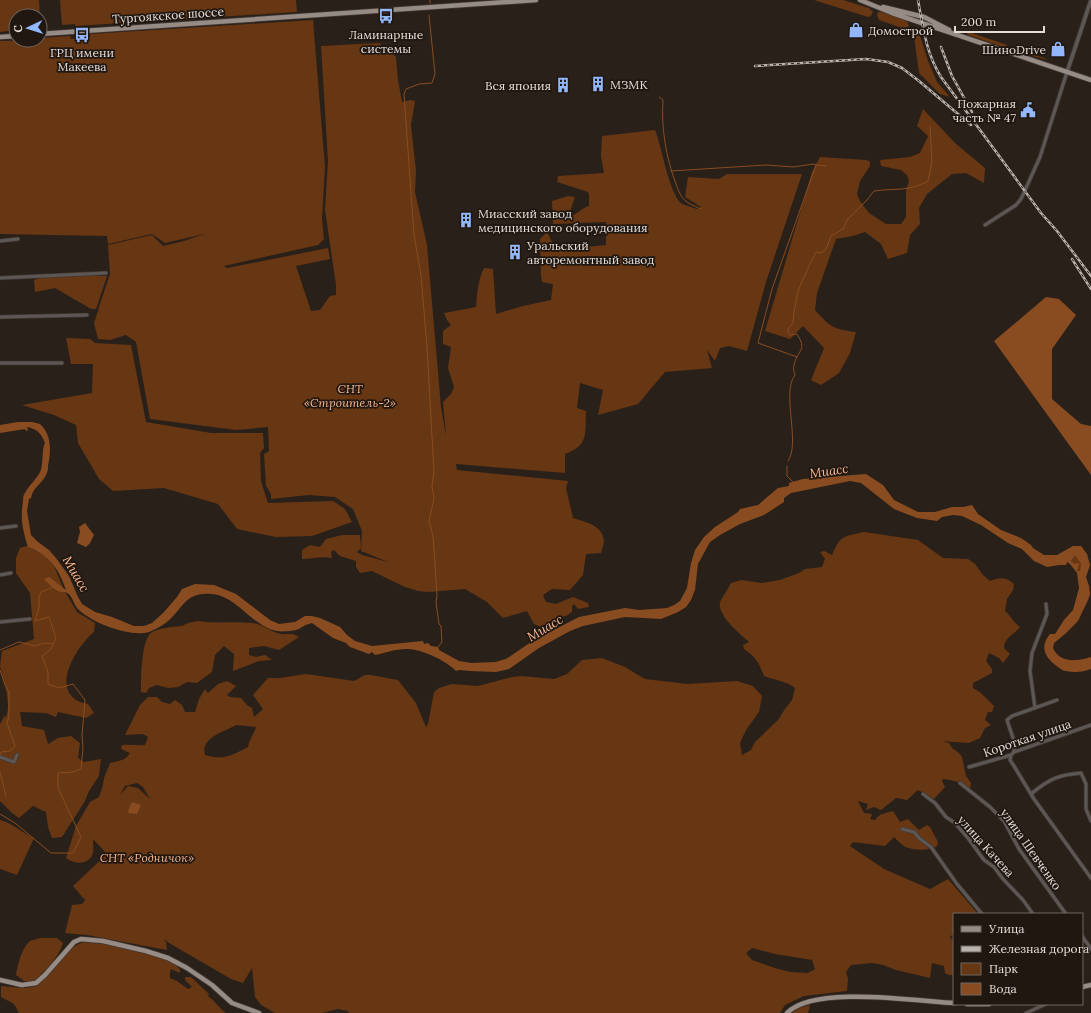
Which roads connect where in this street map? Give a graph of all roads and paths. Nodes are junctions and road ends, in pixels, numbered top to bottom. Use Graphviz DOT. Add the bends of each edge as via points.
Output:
graph roads {
  1 [pos="536,0"];
  2 [pos="860,0"];
  3 [pos="1091,0"];
  4 [pos="48,33"];
  5 [pos="1067,72"];
  6 [pos="1091,80"];
  7 [pos="985,224"];
  8 [pos="18,239"];
  9 [pos="0,241"];
  10 [pos="106,272"];
  11 [pos="0,278"];
  12 [pos="87,315"];
  13 [pos="0,317"];
  14 [pos="0,363"];
  15 [pos="62,363"];
  16 [pos="16,526"];
  17 [pos="0,528"];
  18 [pos="11,573"];
  19 [pos="0,575"];
  20 [pos="1046,604"];
  21 [pos="30,619"];
  22 [pos="0,622"];
  23 [pos="1057,700"];
  24 [pos="1035,708"];
  25 [pos="1091,725"];
  26 [pos="1014,752"];
  27 [pos="17,755"];
  28 [pos="1011,755"];
  29 [pos="0,757"];
  30 [pos="969,767"];
  31 [pos="960,783"];
  32 [pos="923,794"];
  33 [pos="1031,794"];
  34 [pos="1091,821"];
  35 [pos="902,829"];
  36 [pos="1091,878"];
  37 [pos="981,913"];
  38 [pos="1031,913"];
  39 [pos="1065,913"];
  40 [pos="1083,937"];
  41 [pos="1091,948"];
  42 [pos="0,980"];
  43 [pos="953,1003"];
  44 [pos="1044,1005"];
  45 [pos="788,1012"];
  46 [pos="259,1013"];
  47 [pos="1026,1013"];
  1 -- 4 [label="main road, Тургоякское шоссе"];
  2 -- 5 [label="main road" via="924,17 961,36"];
  3 -- 5 [label="street"];
  5 -- 6 [label="main road"];
  5 -- 7 [label="street" via="1040,157 1021,199 1016,205"];
  8 -- 9 [label="street"];
  10 -- 11 [label="street"];
  12 -- 13 [label="street"];
  14 -- 15 [label="street"];
  16 -- 17 [label="street"];
  18 -- 19 [label="street"];
  20 -- 24 [label="street" via="1047,614 1032,653 1030,671"];
  21 -- 22 [label="street"];
  23 -- 24 [label="street"];
  24 -- 26 [label="street" via="1007,720 1014,741"];
  25 -- 26 [label="street, Короткая улица"];
  26 -- 28 [label="street, Короткая улица"];
  27 -- 29 [label="street" via="14,762"];
  28 -- 30 [label="street, Короткая улица"];
  28 -- 33 [label="street" via="1010,760"];
  31 -- 39 [label="street, улица Шевченко" via="1004,821 1019,849"];
  32 -- 38 [label="street, улица Качева" via="955,823"];
  33 -- 34 [label="street" via="1045,782 1066,774 1081,773 1086,784 1086,809"];
  33 -- 36 [label="street"];
  35 -- 37 [label="street" via="914,832 931,847 956,884"];
  40 -- 41 [label="street"];
  42 -- 46 [label="main road" via="22,985 36,983 74,942 81,939 103,941 168,958 188,968 232,1002"];
  43 -- 45 [label="main road" via="846,997 813,1000"];
  44 -- 47 [label="street"];
}
